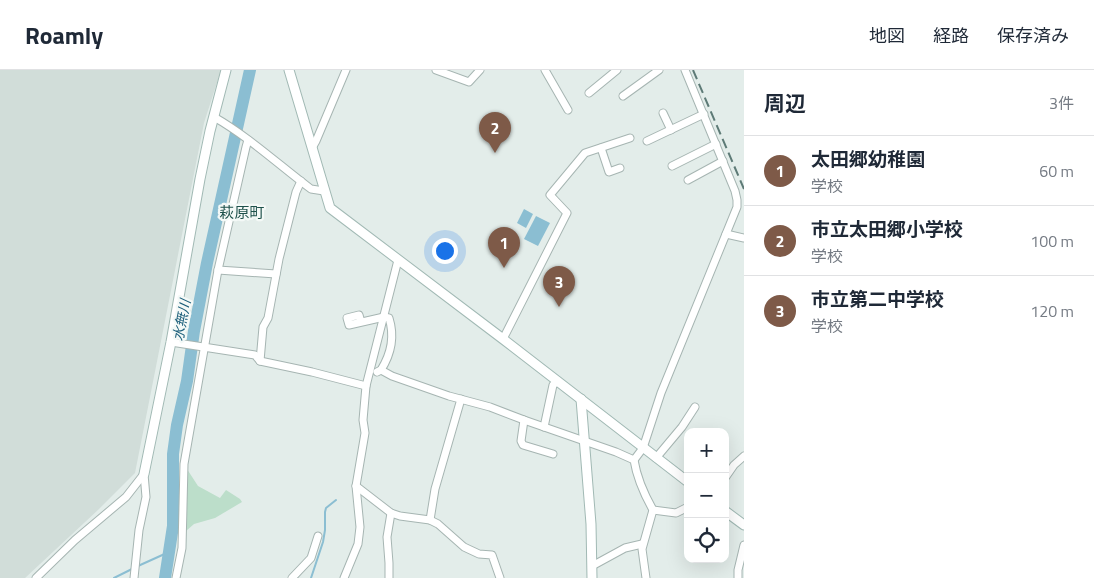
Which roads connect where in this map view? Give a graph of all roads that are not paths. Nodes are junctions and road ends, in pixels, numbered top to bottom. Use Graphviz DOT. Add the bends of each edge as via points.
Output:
graph roads {
  1 [pos="226,70"];
  2 [pos="289,70"];
  3 [pos="346,70"];
  4 [pos="436,70"];
  5 [pos="480,70"];
  6 [pos="545,70"];
  7 [pos="618,70"];
  8 [pos="659,70"];
  9 [pos="685,70"];
  10 [pos="589,93"];
  11 [pos="627,96"];
  12 [pos="568,110"];
  13 [pos="663,113"];
  14 [pos="704,114"];
  15 [pos="214,117"];
  16 [pos="671,130"];
  17 [pos="650,137"];
  18 [pos="246,138"];
  19 [pos="630,138"];
  20 [pos="716,144"];
  21 [pos="312,148"];
  22 [pos="601,148"];
  23 [pos="723,161"];
  24 [pos="672,166"];
  25 [pos="620,168"];
  26 [pos="688,180"];
  27 [pos="301,182"];
  28 [pos="324,191"];
  29 [pos="726,234"];
  30 [pos="744,238"];
  31 [pos="398,260"];
  32 [pos="218,270"];
  33 [pos="276,274"];
  34 [pos="384,317"];
  35 [pos="361,322"];
  36 [pos="503,339"];
  37 [pos="170,342"];
  38 [pos="205,348"];
  39 [pos="260,360"];
  40 [pos="381,370"];
  41 [pos="369,374"];
  42 [pos="558,381"];
  43 [pos="366,386"];
  44 [pos="581,399"];
  45 [pos="462,400"];
  46 [pos="695,407"];
  47 [pos="524,420"];
  48 [pos="544,427"];
  49 [pos="584,441"];
  50 [pos="643,448"];
  51 [pos="553,454"];
  52 [pos="744,456"];
  53 [pos="656,458"];
  54 [pos="634,460"];
  55 [pos="728,473"];
  56 [pos="144,474"];
  57 [pos="684,479"];
  58 [pos="356,486"];
  59 [pos="684,509"];
  60 [pos="653,510"];
  61 [pos="391,513"];
  62 [pos="729,514"];
  63 [pos="430,520"];
  64 [pos="744,525"];
  65 [pos="318,536"];
  66 [pos="642,544"];
  67 [pos="744,545"];
  68 [pos="592,566"];
  69 [pos="36,578"];
  70 [pos="134,578"];
  71 [pos="176,578"];
  72 [pos="292,578"];
  73 [pos="344,578"];
  74 [pos="389,578"];
  75 [pos="500,578"];
  76 [pos="592,578"];
  77 [pos="646,578"];
  78 [pos="738,578"];
  1 -- 15 [label="street"];
  2 -- 21 [label="street"];
  3 -- 21 [label="street"];
  4 -- 5 [label="street" via="469,82"];
  6 -- 12 [label="street"];
  7 -- 10 [label="street"];
  8 -- 11 [label="street"];
  9 -- 14 [label="street"];
  13 -- 16 [label="street"];
  14 -- 16 [label="street"];
  14 -- 20 [label="street"];
  15 -- 18 [label="street"];
  15 -- 37 [label="street"];
  16 -- 17 [label="street"];
  18 -- 27 [label="street"];
  18 -- 32 [label="street"];
  19 -- 22 [label="street"];
  20 -- 23 [label="street"];
  20 -- 24 [label="street"];
  21 -- 28 [label="street"];
  22 -- 25 [label="street" via="609,172"];
  22 -- 36 [label="street" via="585,153 550,195 567,212"];
  23 -- 26 [label="street"];
  23 -- 29 [label="street" via="737,200"];
  27 -- 28 [label="street" via="311,189"];
  27 -- 33 [label="street"];
  28 -- 31 [label="street" via="330,208"];
  29 -- 30 [label="street"];
  29 -- 50 [label="street"];
  31 -- 34 [label="street"];
  31 -- 36 [label="street"];
  32 -- 33 [label="street"];
  32 -- 38 [label="street"];
  33 -- 39 [label="street" via="268,318 263,326"];
  34 -- 35 [label="street"];
  34 -- 40 [label="street" via="389,318 392,336 388,359"];
  34 -- 41 [label="street"];
  36 -- 42 [label="street"];
  37 -- 38 [label="street"];
  37 -- 56 [label="street"];
  38 -- 39 [label="street" via="254,355"];
  38 -- 71 [label="street" via="184,464 182,548"];
  39 -- 43 [label="street"];
  40 -- 41 [label="street"];
  40 -- 45 [label="street"];
  41 -- 43 [label="street"];
  42 -- 44 [label="street"];
  42 -- 48 [label="street" via="553,385"];
  43 -- 58 [label="street" via="365,433"];
  44 -- 49 [label="street"];
  44 -- 50 [label="street"];
  45 -- 47 [label="street"];
  45 -- 63 [label="street" via="435,489"];
  46 -- 53 [label="street"];
  47 -- 48 [label="street"];
  47 -- 51 [label="street" via="523,445"];
  48 -- 49 [label="street"];
  49 -- 54 [label="street"];
  49 -- 68 [label="street"];
  50 -- 53 [label="street"];
  50 -- 54 [label="street"];
  52 -- 55 [label="street"];
  53 -- 57 [label="street"];
  54 -- 60 [label="street" via="636,475"];
  56 -- 69 [label="street" via="126,497"];
  56 -- 70 [label="street" via="146,497"];
  58 -- 61 [label="street"];
  58 -- 73 [label="street" via="360,527 358,544"];
  59 -- 60 [label="street" via="676,512"];
  60 -- 66 [label="street"];
  61 -- 63 [label="street"];
  61 -- 74 [label="street" via="387,537"];
  62 -- 64 [label="street"];
  63 -- 75 [label="street" via="464,547 479,554 492,554"];
  65 -- 72 [label="street" via="311,558"];
  66 -- 68 [label="street" via="625,548"];
  66 -- 77 [label="street"];
  67 -- 78 [label="street"];
  68 -- 76 [label="street"];
}
